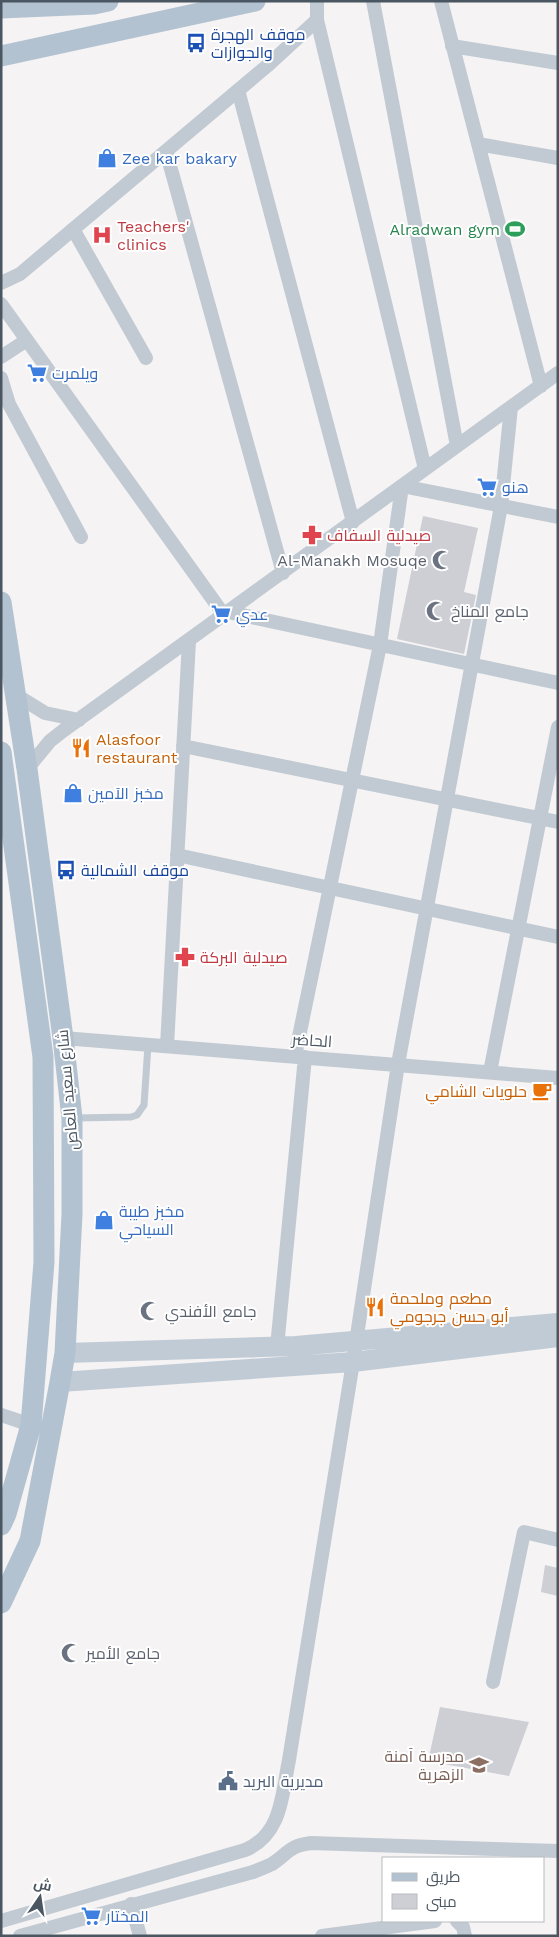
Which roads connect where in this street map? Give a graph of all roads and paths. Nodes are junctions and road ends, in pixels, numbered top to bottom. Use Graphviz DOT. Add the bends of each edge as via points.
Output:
graph roads {
  1 [pos="108,1"];
  2 [pos="255,1"];
  3 [pos="317,1"];
  4 [pos="373,1"];
  5 [pos="441,1"];
  6 [pos="1,8"];
  7 [pos="317,20"];
  8 [pos="452,46"];
  9 [pos="1,56"];
  10 [pos="558,63"];
  11 [pos="238,90"];
  12 [pos="478,144"];
  13 [pos="166,151"];
  14 [pos="558,158"];
  15 [pos="73,230"];
  16 [pos="1,283"];
  17 [pos="1,304"];
  18 [pos="27,340"];
  19 [pos="1,357"];
  20 [pos="146,358"];
  21 [pos="558,373"];
  22 [pos="1,378"];
  23 [pos="541,386"];
  24 [pos="511,407"];
  25 [pos="457,446"];
  26 [pos="425,469"];
  27 [pos="402,486"];
  28 [pos="500,506"];
  29 [pos="558,517"];
  30 [pos="353,522"];
  31 [pos="81,537"];
  32 [pos="282,573"];
  33 [pos="1,602"];
  34 [pos="226,613"];
  35 [pos="189,641"];
  36 [pos="380,645"];
  37 [pos="472,665"];
  38 [pos="558,683"];
  39 [pos="16,696"];
  40 [pos="79,720"];
  41 [pos="558,727"];
  42 [pos="183,746"];
  43 [pos="2,764"];
  44 [pos="27,769"];
  45 [pos="352,780"];
  46 [pos="447,800"];
  47 [pos="540,819"];
  48 [pos="558,822"];
  49 [pos="177,854"];
  50 [pos="330,888"];
  51 [pos="427,908"];
  52 [pos="518,928"];
  53 [pos="558,937"];
  54 [pos="63,1038"];
  55 [pos="148,1045"];
  56 [pos="167,1046"];
  57 [pos="300,1057"];
  58 [pos="398,1064"];
  59 [pos="490,1072"];
  60 [pos="558,1078"];
  61 [pos="72,1118"];
  62 [pos="558,1323"];
  63 [pos="558,1337"];
  64 [pos="356,1341"];
  65 [pos="277,1347"];
  66 [pos="65,1353"];
  67 [pos="353,1362"];
  68 [pos="60,1382"];
  69 [pos="1,1415"];
  70 [pos="31,1425"];
  71 [pos="1,1525"];
  72 [pos="558,1540"];
  73 [pos="1,1603"];
  74 [pos="493,1682"];
  75 [pos="259,1844"];
  76 [pos="558,1852"];
  77 [pos="265,1867"];
  78 [pos="131,1904"];
  79 [pos="1,1922"];
  80 [pos="427,1922"];
  81 [pos="458,1922"];
  82 [pos="20,1936"];
  83 [pos="140,1936"];
  84 [pos="322,1936"];
  85 [pos="465,1936"];
  1 -- 6 [label="main road"];
  2 -- 9 [label="main road"];
  3 -- 7 [label="street"];
  4 -- 25 [label="street"];
  5 -- 8 [label="street"];
  7 -- 11 [label="street"];
  7 -- 26 [label="street"];
  8 -- 10 [label="street"];
  8 -- 12 [label="street"];
  11 -- 13 [label="street"];
  11 -- 30 [label="street"];
  12 -- 14 [label="street"];
  12 -- 23 [label="street"];
  13 -- 15 [label="street"];
  13 -- 32 [label="street"];
  15 -- 16 [label="street" via="20,274"];
  15 -- 20 [label="street"];
  17 -- 18 [label="street"];
  18 -- 19 [label="street"];
  18 -- 34 [label="street"];
  21 -- 23 [label="street"];
  22 -- 31 [label="street" via="9,404"];
  23 -- 24 [label="street"];
  24 -- 25 [label="street"];
  24 -- 28 [label="street"];
  25 -- 26 [label="street"];
  26 -- 27 [label="street"];
  27 -- 28 [label="street"];
  27 -- 30 [label="street"];
  27 -- 36 [label="street"];
  28 -- 29 [label="street"];
  28 -- 37 [label="street"];
  30 -- 32 [label="street"];
  32 -- 34 [label="street"];
  33 -- 39 [label="main road, شارع سعيد العاص"];
  34 -- 35 [label="street"];
  34 -- 36 [label="street"];
  35 -- 40 [label="street"];
  35 -- 42 [label="street"];
  36 -- 37 [label="street"];
  36 -- 45 [label="street"];
  37 -- 38 [label="street"];
  37 -- 46 [label="street"];
  39 -- 40 [label="street" via="45,713"];
  39 -- 44 [label="main road, شارع سعيد العاص"];
  40 -- 44 [label="street" via="50,741"];
  41 -- 47 [label="street"];
  42 -- 45 [label="street"];
  42 -- 49 [label="street"];
  43 -- 70 [label="main road" via="43,1057 44,1262"];
  44 -- 54 [label="main road, شارع سعيد العاص"];
  45 -- 46 [label="street"];
  45 -- 50 [label="street"];
  46 -- 47 [label="street"];
  46 -- 51 [label="street"];
  47 -- 48 [label="street"];
  47 -- 52 [label="street"];
  49 -- 50 [label="street"];
  49 -- 56 [label="street"];
  50 -- 51 [label="street"];
  50 -- 57 [label="street"];
  51 -- 52 [label="street"];
  51 -- 58 [label="street"];
  52 -- 53 [label="street"];
  52 -- 59 [label="street"];
  54 -- 55 [label="street, الحاضر"];
  54 -- 61 [label="main road, شارع سعيد العاص"];
  55 -- 56 [label="street, الحاضر"];
  55 -- 61 [label="lane" via="144,1105 137,1115"];
  56 -- 57 [label="street, الحاضر"];
  57 -- 58 [label="street, الحاضر"];
  57 -- 65 [label="street"];
  58 -- 59 [label="street, الحاضر"];
  58 -- 64 [label="street"];
  59 -- 60 [label="street, الحاضر"];
  61 -- 66 [label="main road, شارع سعيد العاص" via="72,1214"];
  62 -- 64 [label="main road"];
  63 -- 67 [label="main road"];
  64 -- 65 [label="main road"];
  64 -- 67 [label="street"];
  65 -- 66 [label="main road"];
  66 -- 68 [label="main road, شارع سعيد العاص"];
  67 -- 68 [label="main road"];
  67 -- 75 [label="street" via="290,1760 275,1823"];
  68 -- 73 [label="main road, شارع سعيد العاص" via="30,1541"];
  69 -- 70 [label="street"];
  70 -- 71 [label="main road"];
  72 -- 74 [label="street" via="524,1532"];
  75 -- 77 [label="street"];
  75 -- 79 [label="street"];
  76 -- 77 [label="street" via="311,1843 294,1846"];
  77 -- 78 [label="street"];
  78 -- 82 [label="street"];
  78 -- 83 [label="street"];
  80 -- 84 [label="street"];
  81 -- 85 [label="street"];
}
